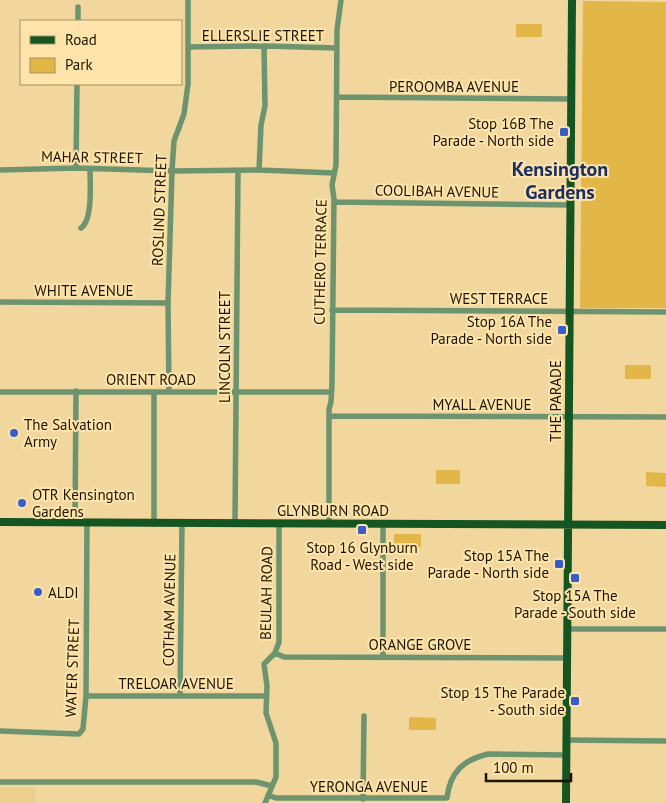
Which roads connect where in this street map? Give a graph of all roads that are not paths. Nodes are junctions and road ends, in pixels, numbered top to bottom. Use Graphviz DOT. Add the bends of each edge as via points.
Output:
graph roads {
  1 [pos="188,0"];
  2 [pos="341,0"];
  3 [pos="572,0"];
  4 [pos="78,7"];
  5 [pos="78,20"];
  6 [pos="264,46"];
  7 [pos="189,47"];
  8 [pos="337,48"];
  9 [pos="77,85"];
  10 [pos="337,97"];
  11 [pos="572,99"];
  12 [pos="76,168"];
  13 [pos="90,168"];
  14 [pos="0,170"];
  15 [pos="238,170"];
  16 [pos="259,170"];
  17 [pos="172,171"];
  18 [pos="334,173"];
  19 [pos="334,202"];
  20 [pos="570,205"];
  21 [pos="81,228"];
  22 [pos="0,302"];
  23 [pos="168,303"];
  24 [pos="332,310"];
  25 [pos="569,311"];
  26 [pos="666,312"];
  27 [pos="76,391"];
  28 [pos="236,391"];
  29 [pos="0,392"];
  30 [pos="154,392"];
  31 [pos="169,392"];
  32 [pos="331,392"];
  33 [pos="329,416"];
  34 [pos="568,417"];
  35 [pos="666,417"];
  36 [pos="0,522"];
  37 [pos="75,522"];
  38 [pos="87,522"];
  39 [pos="235,523"];
  40 [pos="154,524"];
  41 [pos="182,524"];
  42 [pos="279,524"];
  43 [pos="328,524"];
  44 [pos="383,524"];
  45 [pos="567,525"];
  46 [pos="666,525"];
  47 [pos="666,629"];
  48 [pos="567,630"];
  49 [pos="274,653"];
  50 [pos="384,656"];
  51 [pos="566,658"];
  52 [pos="86,696"];
  53 [pos="180,696"];
  54 [pos="266,696"];
  55 [pos="364,716"];
  56 [pos="0,731"];
  57 [pos="566,740"];
  58 [pos="666,741"];
  59 [pos="566,755"];
  60 [pos="0,782"];
  61 [pos="272,786"];
  62 [pos="268,795"];
  63 [pos="363,799"];
  64 [pos="447,801"];
  65 [pos="265,803"];
  66 [pos="566,803"];
  1 -- 7 [label="street, ROSLIND STREET"];
  2 -- 8 [label="street, CUTHERO TERRACE"];
  3 -- 11 [label="main road, THE PARADE"];
  4 -- 5 [label="street"];
  6 -- 7 [label="street, ELLERSLIE STREET"];
  6 -- 8 [label="street, ELLERSLIE STREET"];
  6 -- 16 [label="street" via="265,106"];
  7 -- 17 [label="street, ROSLIND STREET" via="184,114 174,141"];
  8 -- 10 [label="street, CUTHERO TERRACE"];
  9 -- 12 [label="street"];
  10 -- 11 [label="street, PEROOMBA AVENUE"];
  10 -- 18 [label="street, CUTHERO TERRACE"];
  11 -- 20 [label="main road, THE PARADE"];
  12 -- 13 [label="street, MAHAR STREET"];
  12 -- 14 [label="street, MAHAR STREET"];
  13 -- 17 [label="street, MAHAR STREET"];
  13 -- 21 [label="street" via="89,215"];
  15 -- 16 [label="street, MAHAR STREET"];
  15 -- 17 [label="street, MAHAR STREET"];
  15 -- 28 [label="street, LINCOLN STREET"];
  16 -- 18 [label="street, MAHAR STREET"];
  17 -- 23 [label="street, ROSLIND STREET"];
  18 -- 19 [label="street, CUTHERO TERRACE"];
  19 -- 20 [label="street, COOLIBAH AVENUE"];
  19 -- 24 [label="street, CUTHERO TERRACE"];
  20 -- 25 [label="main road, THE PARADE"];
  22 -- 23 [label="street, WHITE AVENUE"];
  23 -- 31 [label="street, ROSLIND STREET"];
  24 -- 25 [label="street, WEST TERRACE"];
  24 -- 32 [label="street, CUTHERO TERRACE"];
  25 -- 26 [label="street, WEST TERRACE"];
  25 -- 34 [label="main road, THE PARADE"];
  27 -- 29 [label="street, ORIENT ROAD"];
  27 -- 30 [label="street, ORIENT ROAD"];
  27 -- 37 [label="street"];
  28 -- 31 [label="street, ORIENT ROAD"];
  28 -- 32 [label="street, ORIENT ROAD"];
  28 -- 39 [label="street, LINCOLN STREET"];
  30 -- 31 [label="street, ORIENT ROAD"];
  30 -- 40 [label="street"];
  32 -- 33 [label="street, CUTHERO TERRACE"];
  33 -- 34 [label="street, MYALL AVENUE"];
  33 -- 43 [label="street, CUTHERO TERRACE"];
  34 -- 35 [label="street, MYALL AVENUE"];
  34 -- 45 [label="main road, THE PARADE"];
  36 -- 37 [label="main road, GLYNBURN ROAD"];
  37 -- 38 [label="main road, GLYNBURN ROAD"];
  38 -- 40 [label="main road, GLYNBURN ROAD"];
  38 -- 52 [label="street, WATER STREET"];
  39 -- 41 [label="main road, GLYNBURN ROAD"];
  39 -- 42 [label="main road, GLYNBURN ROAD"];
  40 -- 41 [label="main road, GLYNBURN ROAD"];
  41 -- 53 [label="street, COTHAM AVENUE"];
  42 -- 43 [label="main road, GLYNBURN ROAD"];
  42 -- 49 [label="street, BEULAH ROAD" via="279,642"];
  43 -- 44 [label="main road, GLYNBURN ROAD"];
  44 -- 45 [label="main road, GLYNBURN ROAD"];
  44 -- 50 [label="street"];
  45 -- 46 [label="main road, GLYNBURN ROAD"];
  45 -- 48 [label="main road, THE PARADE"];
  47 -- 48 [label="street"];
  48 -- 51 [label="main road, THE PARADE"];
  49 -- 50 [label="street, ORANGE GROVE" via="284,657"];
  49 -- 54 [label="street, BEULAH ROAD" via="264,664"];
  50 -- 51 [label="street, ORANGE GROVE"];
  51 -- 57 [label="main road, THE PARADE"];
  52 -- 53 [label="street, TRELOAR AVENUE"];
  52 -- 56 [label="street, WATER STREET" via="83,729 79,734"];
  53 -- 54 [label="street, TRELOAR AVENUE"];
  54 -- 61 [label="street, BEULAH ROAD" via="267,717 276,743 276,777"];
  55 -- 63 [label="street"];
  57 -- 58 [label="street"];
  57 -- 59 [label="main road, THE PARADE"];
  59 -- 64 [label="street, YERONGA AVENUE" via="488,754 476,757 464,762 457,772 448,790"];
  59 -- 66 [label="main road, THE PARADE"];
  60 -- 61 [label="street" via="256,782"];
  61 -- 62 [label="street, BEULAH ROAD"];
  62 -- 63 [label="street, YERONGA AVENUE" via="276,798"];
  62 -- 65 [label="street, BEULAH ROAD"];
  63 -- 64 [label="street, YERONGA AVENUE"];
}
